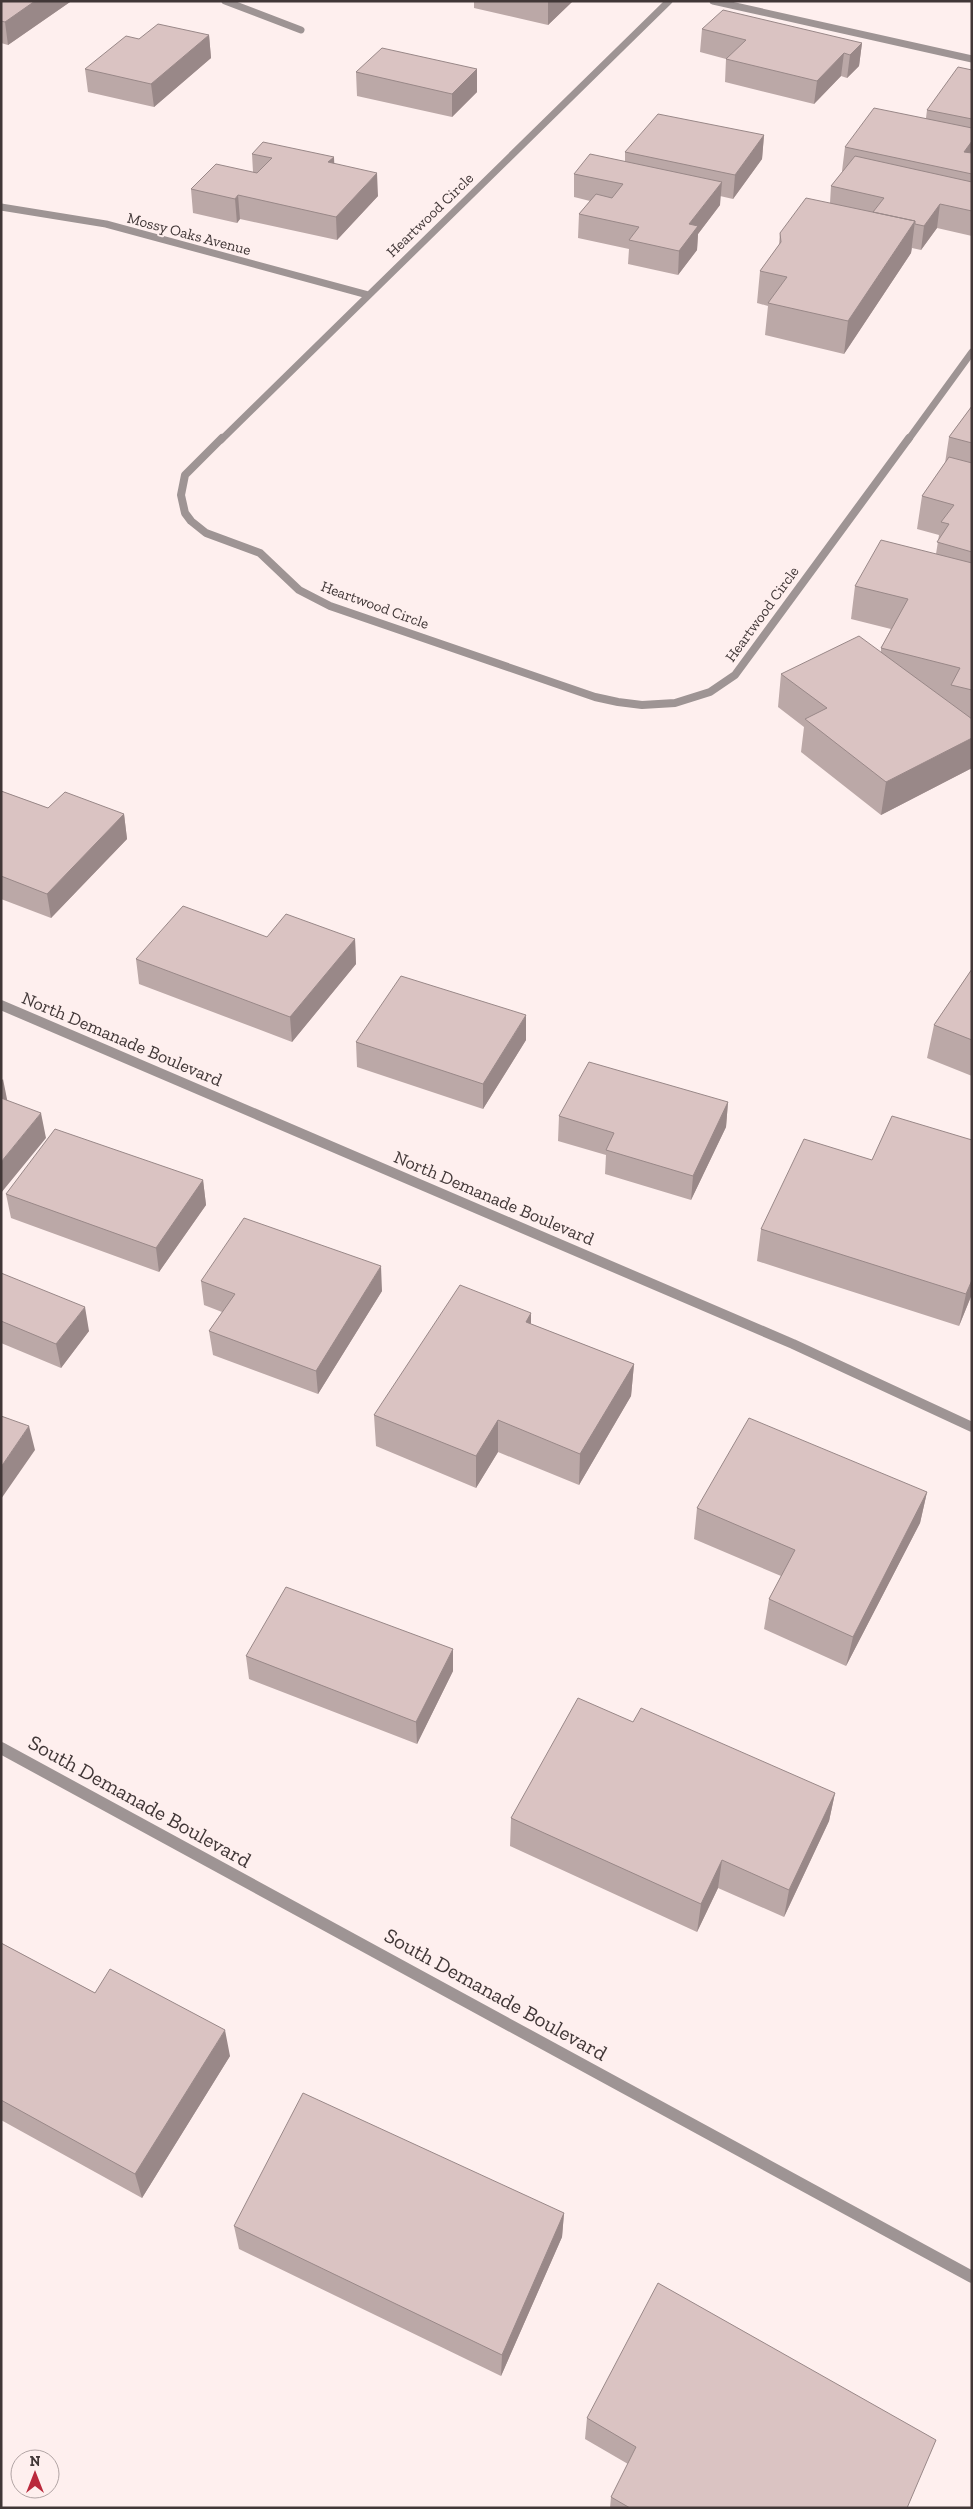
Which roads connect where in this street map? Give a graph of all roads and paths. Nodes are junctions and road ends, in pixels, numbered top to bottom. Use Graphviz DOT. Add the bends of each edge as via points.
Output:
graph roads {
  1 [pos="225,1"];
  2 [pos="669,1"];
  3 [pos="713,1"];
  4 [pos="302,30"];
  5 [pos="972,59"];
  6 [pos="1,207"];
  7 [pos="368,295"];
  8 [pos="972,352"];
  9 [pos="1,1005"];
  10 [pos="972,1427"];
  11 [pos="1,1748"];
  12 [pos="972,2277"];
  1 -- 4 [label="street"];
  2 -- 7 [label="street, Heartwood Circle"];
  3 -- 5 [label="street"];
  6 -- 7 [label="street, Mossy Oaks Avenue" via="106,224"];
  7 -- 8 [label="street, Heartwood Circle" via="185,475 179,499 183,511 200,529 214,537 259,552 300,590 330,606 595,697 642,705 675,703 710,692 735,674"];
  9 -- 10 [label="street, North Demanade Boulevard" via="793,1344"];
  11 -- 12 [label="street, South Demanade Boulevard"];
}
